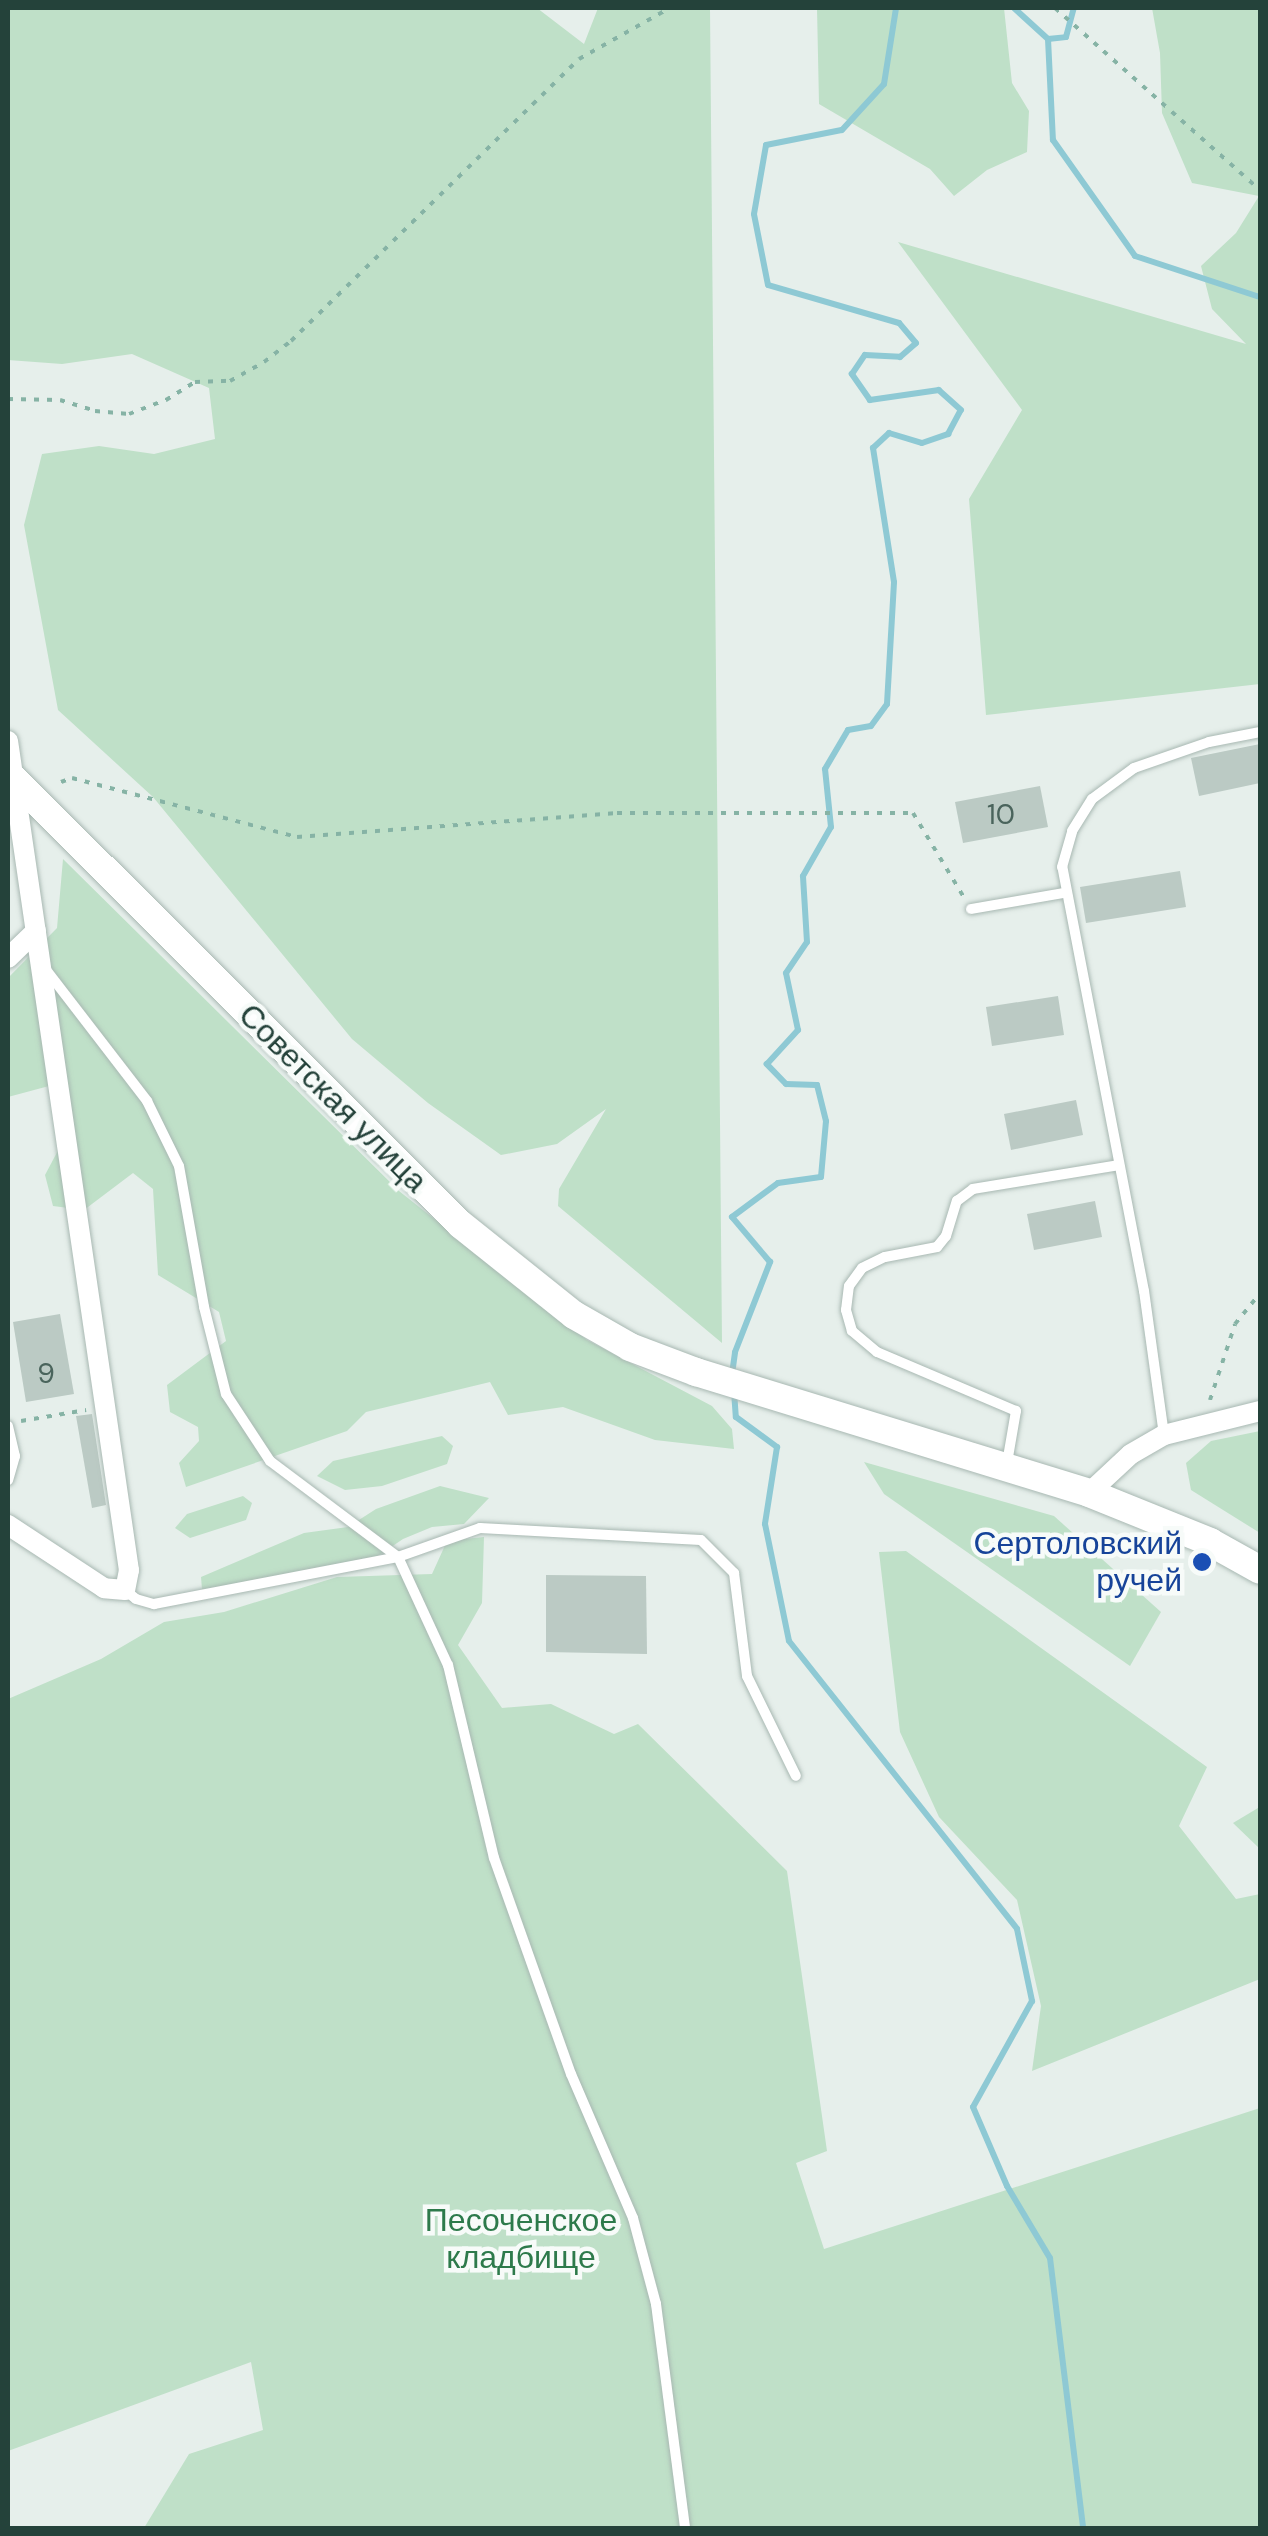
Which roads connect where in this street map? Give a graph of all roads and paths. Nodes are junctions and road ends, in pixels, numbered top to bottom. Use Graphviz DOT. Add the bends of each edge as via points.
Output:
graph roads {
  1 [pos="670,8"];
  2 [pos="1055,8"];
  3 [pos="1260,190"];
  4 [pos="8,399"];
  5 [pos="1260,732"];
  6 [pos="8,741"];
  7 [pos="11,776"];
  8 [pos="60,782"];
  9 [pos="1064,892"];
  10 [pos="971,909"];
  11 [pos="36,931"];
  12 [pos="8,958"];
  13 [pos="41,963"];
  14 [pos="1119,1165"];
  15 [pos="1260,1293"];
  16 [pos="105,1407"];
  17 [pos="1260,1411"];
  18 [pos="1207,1422"];
  19 [pos="8,1425"];
  20 [pos="1164,1435"];
  21 [pos="1006,1464"];
  22 [pos="8,1480"];
  23 [pos="1090,1493"];
  24 [pos="8,1525"];
  25 [pos="398,1557"];
  26 [pos="1260,1570"];
  27 [pos="124,1590"];
  28 [pos="796,1776"];
  29 [pos="685,2528"];
  1 -- 4 [label="path" via="578,59 291,341 230,380 195,382 129,414 60,400"];
  2 -- 3 [label="path"];
  5 -- 9 [label="lane" via="1134,768 1092,799 1072,830 1062,867"];
  6 -- 7 [label="street"];
  7 -- 11 [label="street"];
  7 -- 21 [label="main road, Советская улица" via="460,1224 574,1315 630,1347 696,1372"];
  8 -- 10 [label="path" via="72,778 296,837 617,813 913,813"];
  9 -- 10 [label="lane"];
  9 -- 14 [label="lane"];
  11 -- 12 [label="street"];
  11 -- 13 [label="street"];
  13 -- 16 [label="street"];
  13 -- 25 [label="lane" via="147,1100 179,1166 226,1394 270,1461"];
  14 -- 20 [label="lane"];
  14 -- 21 [label="lane" via="973,1189 957,1201 936,1247 862,1268 848,1286 852,1331 877,1352 1016,1411"];
  15 -- 18 [label="path" via="1236,1324 1213,1382"];
  16 -- 19 [label="path"];
  16 -- 27 [label="street" via="129,1570"];
  17 -- 18 [label="street"];
  18 -- 20 [label="street"];
  19 -- 22 [label="lane" via="15,1456"];
  20 -- 23 [label="street" via="1131,1454"];
  21 -- 23 [label="main road, Советская улица"];
  23 -- 26 [label="main road, Советская улица"];
  24 -- 27 [label="street" via="104,1588"];
  25 -- 27 [label="lane" via="154,1604"];
  25 -- 28 [label="lane" via="480,1528 700,1540 734,1573 747,1676"];
  25 -- 29 [label="lane" via="448,1665 494,1858 571,2074 633,2218 656,2304"];
}
